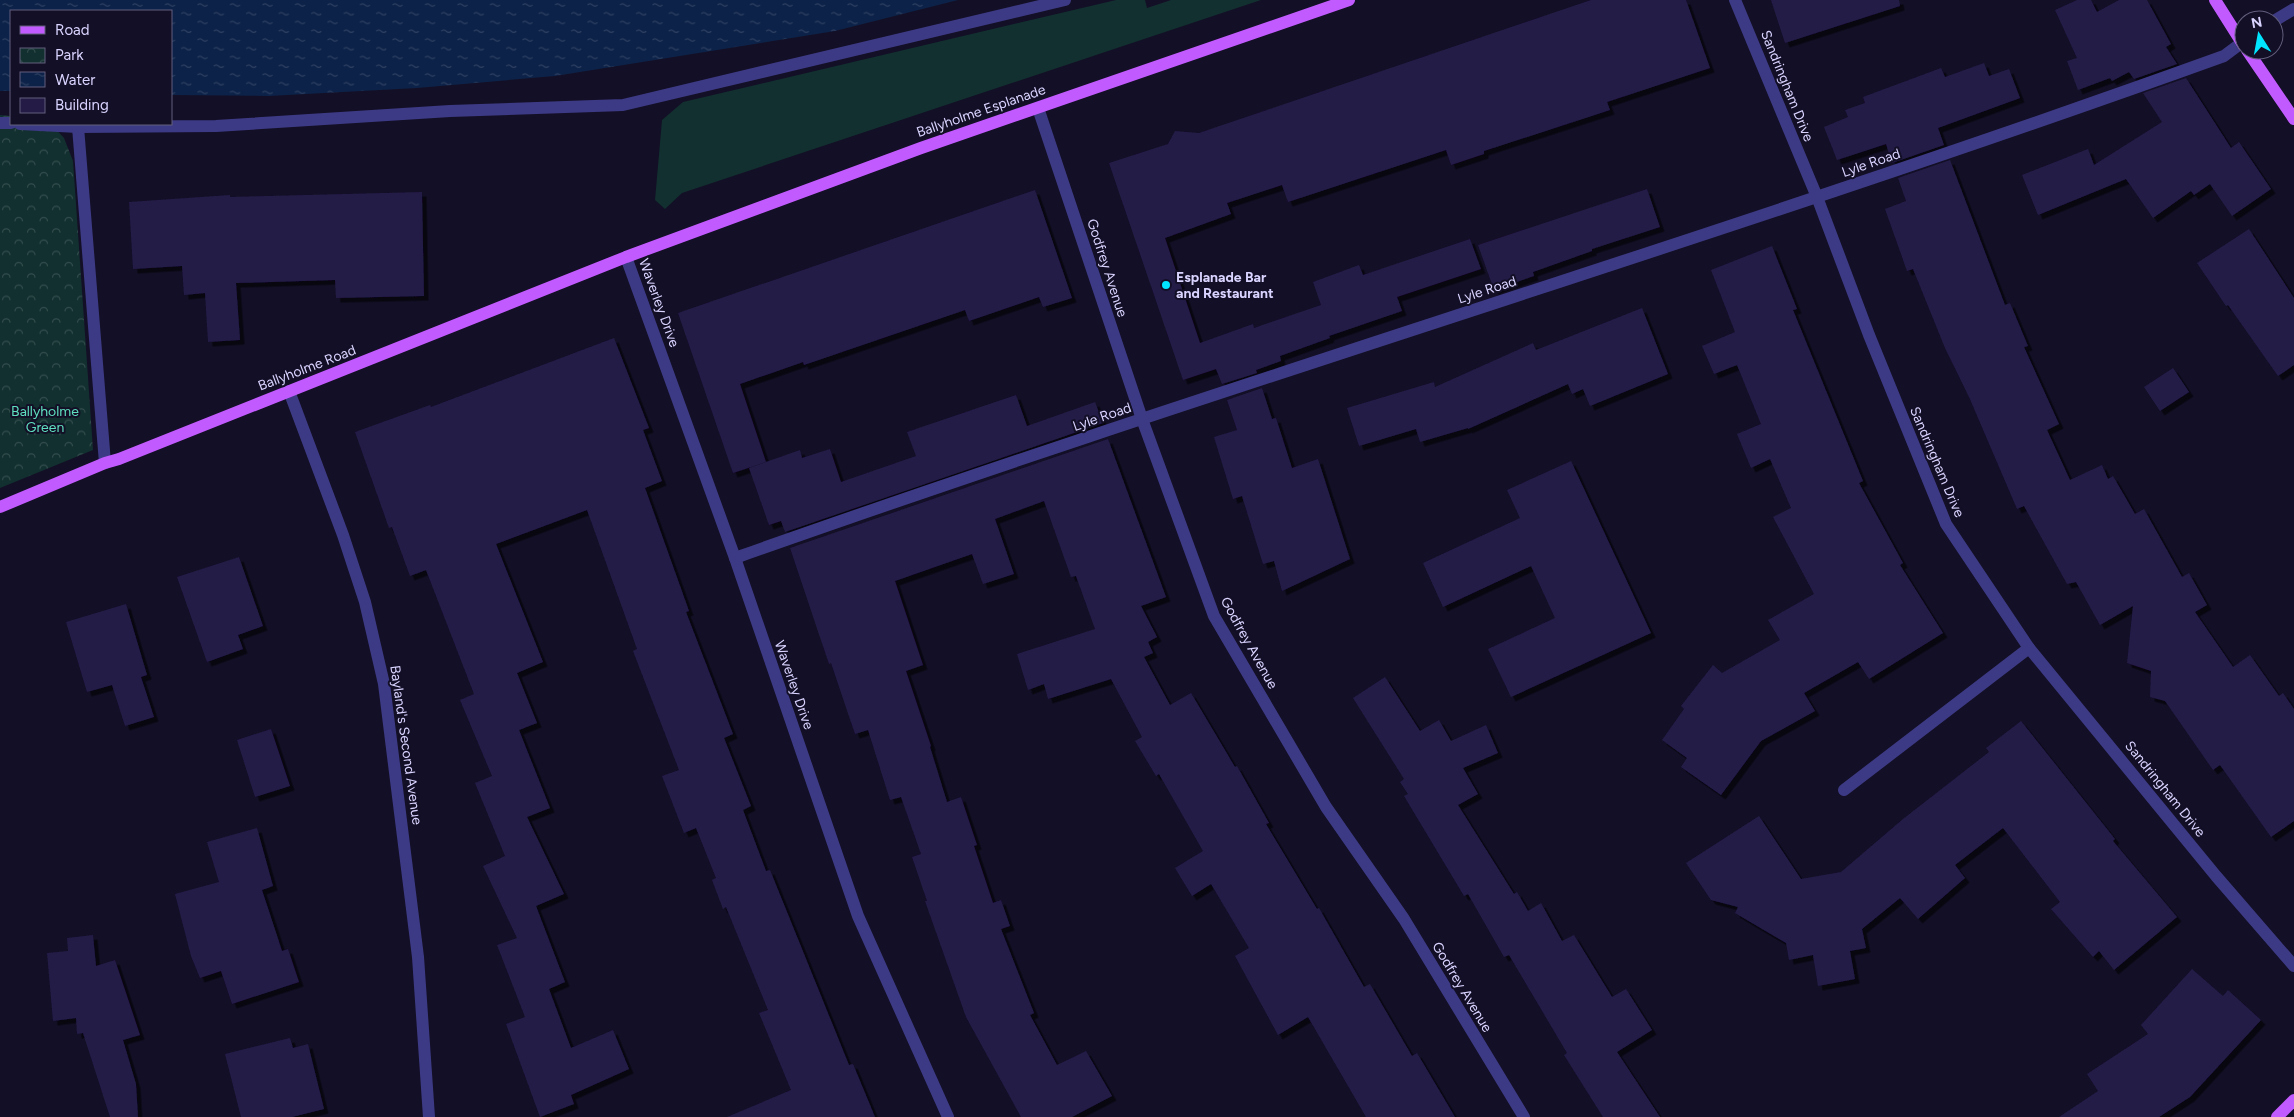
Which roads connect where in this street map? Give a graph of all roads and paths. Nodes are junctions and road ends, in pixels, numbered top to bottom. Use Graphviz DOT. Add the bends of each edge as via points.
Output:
graph roads {
  1 [pos="1065,0"];
  2 [pos="1348,0"];
  3 [pos="1735,0"];
  4 [pos="2215,0"];
  5 [pos="2234,29"];
  6 [pos="2234,50"];
  7 [pos="2254,60"];
  8 [pos="1038,108"];
  9 [pos="2294,119"];
  10 [pos="39,125"];
  11 [pos="78,127"];
  12 [pos="1817,197"];
  13 [pos="626,257"];
  14 [pos="288,391"];
  15 [pos="1142,419"];
  16 [pos="105,463"];
  17 [pos="0,507"];
  18 [pos="734,558"];
  19 [pos="2029,648"];
  20 [pos="1844,790"];
  21 [pos="2294,966"];
  22 [pos="2294,1100"];
  23 [pos="429,1117"];
  24 [pos="948,1117"];
  25 [pos="1524,1117"];
  26 [pos="2277,1117"];
  1 -- 11 [label="street" via="624,105 450,111 216,126"];
  2 -- 8 [label="main road, Ballyholme Esplanade"];
  3 -- 12 [label="street, Sandringham Drive"];
  4 -- 5 [label="main road"];
  6 -- 12 [label="street, Lyle Road" via="2065,114"];
  7 -- 9 [label="main road"];
  8 -- 13 [label="main road, Ballyholme Esplanade"];
  8 -- 15 [label="street, Godfrey Avenue"];
  10 -- 11 [label="street"];
  11 -- 16 [label="street"];
  12 -- 15 [label="street, Lyle Road"];
  12 -- 19 [label="street, Sandringham Drive" via="1946,524"];
  13 -- 14 [label="main road, Ballyholme Road"];
  13 -- 18 [label="street, Waverley Drive"];
  14 -- 16 [label="main road, Ballyholme Road"];
  14 -- 23 [label="street, Bayland's Second Avenue" via="365,602 384,684 418,957"];
  15 -- 18 [label="street, Lyle Road"];
  15 -- 25 [label="street, Godfrey Avenue" via="1214,616 1326,807 1404,919"];
  16 -- 17 [label="main road, Ballyholme Road"];
  18 -- 24 [label="street, Waverley Drive" via="858,916"];
  19 -- 20 [label="street"];
  19 -- 21 [label="street, Sandringham Drive"];
  22 -- 26 [label="main road"];
}
